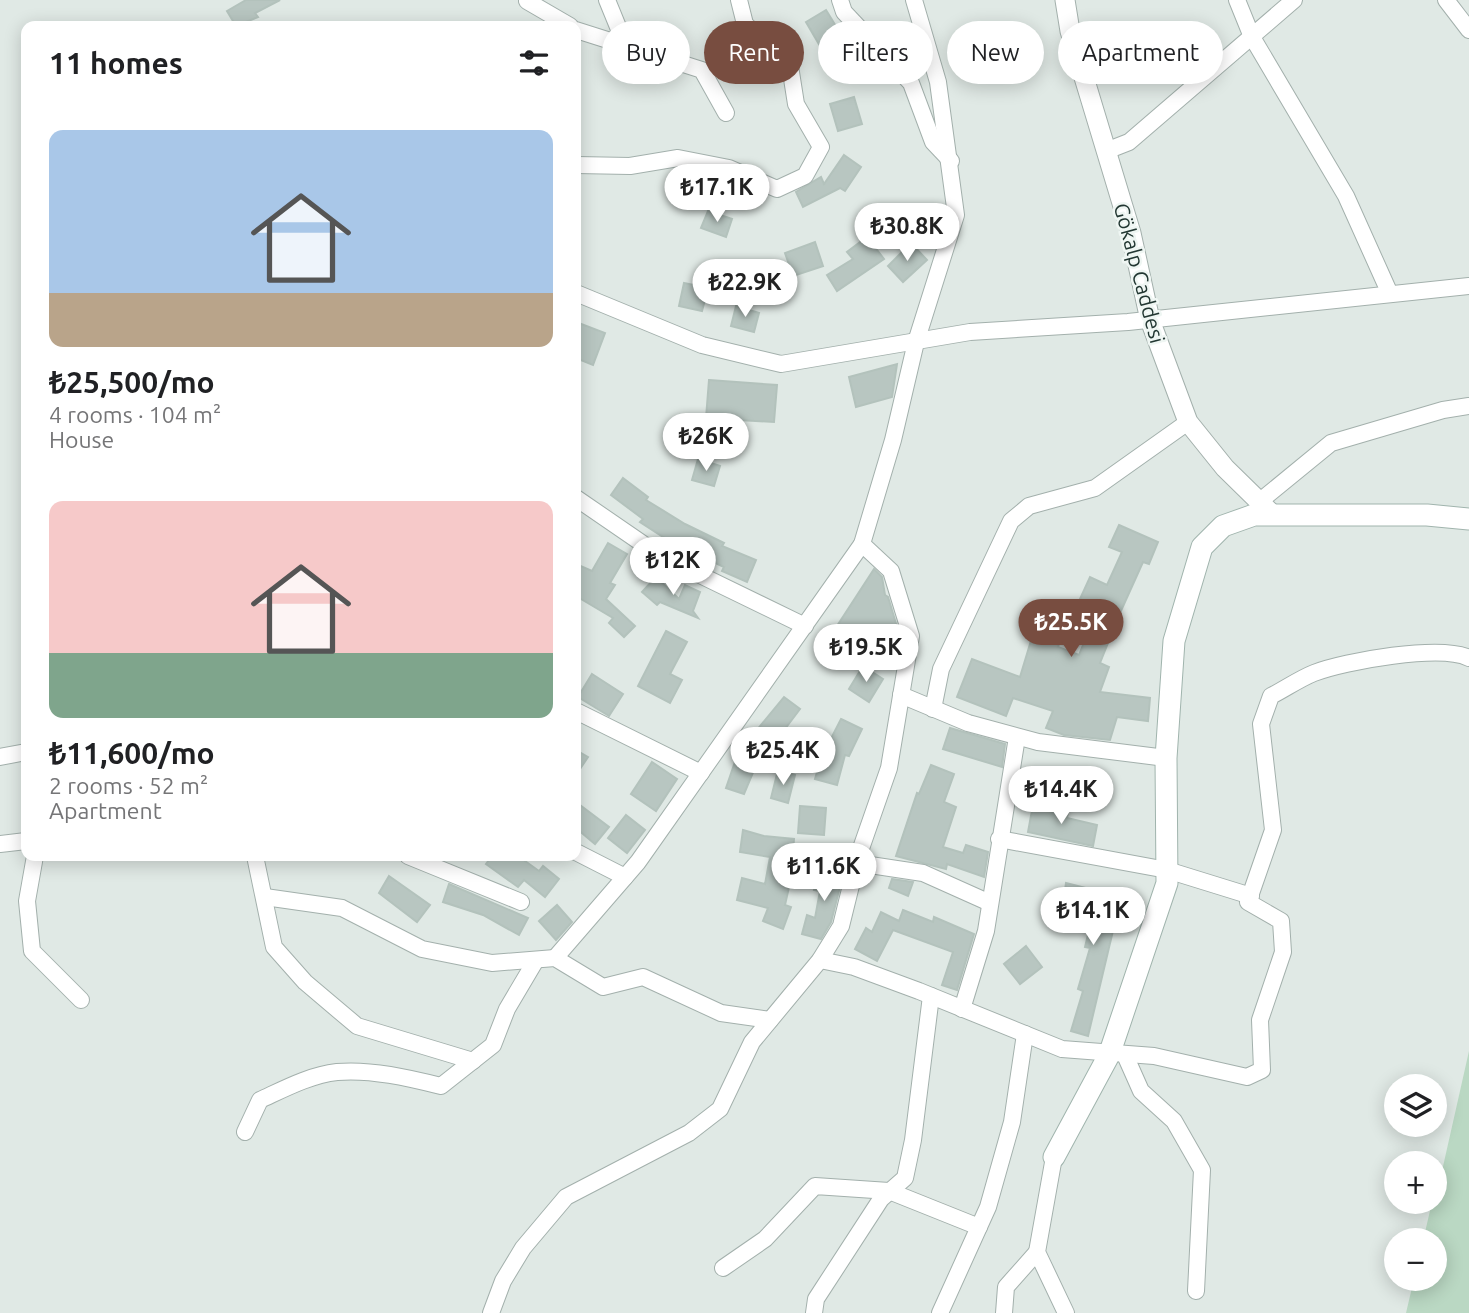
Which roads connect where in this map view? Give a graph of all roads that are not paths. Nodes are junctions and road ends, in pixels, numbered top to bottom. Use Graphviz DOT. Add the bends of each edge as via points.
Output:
graph roads {
  1 [pos="607,0"];
  2 [pos="739,0"];
  3 [pos="840,0"];
  4 [pos="914,0"];
  5 [pos="1065,0"];
  6 [pos="1237,0"];
  7 [pos="1294,0"];
  8 [pos="1446,0"];
  9 [pos="527,1"];
  10 [pos="561,21"];
  11 [pos="616,21"];
  12 [pos="1469,30"];
  13 [pos="581,31"];
  14 [pos="602,37"];
  15 [pos="1252,37"];
  16 [pos="690,66"];
  17 [pos="726,113"];
  18 [pos="1105,151"];
  19 [pos="951,161"];
  20 [pos="581,165"];
  21 [pos="1469,286"];
  22 [pos="1390,294"];
  23 [pos="581,295"];
  24 [pos="1150,320"];
  25 [pos="916,342"];
  26 [pos="1469,406"];
  27 [pos="1188,422"];
  28 [pos="581,501"];
  29 [pos="1266,509"];
  30 [pos="1469,519"];
  31 [pos="862,544"];
  32 [pos="805,626"];
  33 [pos="1469,658"];
  34 [pos="901,695"];
  35 [pos="933,709"];
  36 [pos="581,713"];
  37 [pos="1017,737"];
  38 [pos="21,753"];
  39 [pos="0,757"];
  40 [pos="1166,758"];
  41 [pos="701,773"];
  42 [pos="999,839"];
  43 [pos="21,842"];
  44 [pos="0,844"];
  45 [pos="581,855"];
  46 [pos="34,861"];
  47 [pos="256,861"];
  48 [pos="420,861"];
  49 [pos="857,863"];
  50 [pos="1167,870"];
  51 [pos="625,877"];
  52 [pos="1251,896"];
  53 [pos="265,897"];
  54 [pos="522,902"];
  55 [pos="989,903"];
  56 [pos="555,958"];
  57 [pos="536,960"];
  58 [pos="820,960"];
  59 [pos="931,996"];
  60 [pos="81,1000"];
  61 [pos="962,1009"];
  62 [pos="770,1020"];
  63 [pos="1025,1034"];
  64 [pos="1117,1055"];
  65 [pos="473,1061"];
  66 [pos="245,1132"];
  67 [pos="1054,1157"];
  68 [pos="889,1191"];
  69 [pos="979,1227"];
  70 [pos="1037,1252"];
  71 [pos="723,1268"];
  72 [pos="1196,1291"];
  73 [pos="491,1313"];
  74 [pos="814,1313"];
  75 [pos="940,1313"];
  76 [pos="1004,1313"];
  77 [pos="1066,1313"];
  1 -- 11 [label="street"];
  2 -- 20 [label="street" via="745,24 790,66 796,104 821,147 805,176 777,190 729,168 678,158 630,166"];
  3 -- 19 [label="street" via="844,12 911,83 933,142"];
  4 -- 19 [label="street" via="938,82"];
  5 -- 18 [label="street, Gökalp Caddesi"];
  6 -- 15 [label="street"];
  7 -- 15 [label="street"];
  8 -- 12 [label="street"];
  9 -- 10 [label="street"];
  13 -- 14 [label="street"];
  15 -- 18 [label="street" via="1129,142"];
  15 -- 22 [label="street" via="1346,196"];
  16 -- 17 [label="street" via="702,70"];
  18 -- 24 [label="street, Gökalp Caddesi" via="1131,233"];
  19 -- 25 [label="street" via="956,215"];
  21 -- 22 [label="street"];
  22 -- 24 [label="street"];
  23 -- 25 [label="street" via="702,345 780,364"];
  24 -- 25 [label="street" via="970,332"];
  24 -- 27 [label="street, Gökalp Caddesi"];
  25 -- 31 [label="street"];
  26 -- 29 [label="street" via="1331,443"];
  27 -- 29 [label="street, Gökalp Caddesi"];
  27 -- 35 [label="street" via="1095,488 1029,506 1011,521 941,669"];
  28 -- 32 [label="street" via="659,555"];
  29 -- 30 [label="main road"];
  29 -- 40 [label="main road" via="1223,526 1202,547 1174,641"];
  31 -- 32 [label="street"];
  31 -- 34 [label="street" via="891,571 911,636"];
  32 -- 41 [label="street"];
  33 -- 52 [label="street" via="1457,652 1394,655 1315,673 1271,696 1261,724 1273,830"];
  34 -- 35 [label="street"];
  34 -- 49 [label="street" via="888,768"];
  35 -- 37 [label="street"];
  36 -- 41 [label="street"];
  37 -- 40 [label="street"];
  37 -- 42 [label="street"];
  38 -- 39 [label="street"];
  40 -- 50 [label="main road"];
  41 -- 51 [label="street"];
  42 -- 50 [label="street"];
  42 -- 55 [label="street"];
  43 -- 44 [label="street"];
  45 -- 51 [label="street"];
  46 -- 60 [label="street" via="27,901 32,951"];
  47 -- 53 [label="street"];
  48 -- 54 [label="street"];
  49 -- 55 [label="street" via="922,873"];
  49 -- 58 [label="street" via="841,926"];
  50 -- 52 [label="street"];
  50 -- 64 [label="main road"];
  51 -- 56 [label="street"];
  52 -- 64 [label="street" via="1248,902 1281,921 1283,952 1259,1020 1262,1070 1247,1077 1154,1056"];
  53 -- 57 [label="street" via="342,908 422,949 492,963"];
  53 -- 65 [label="street" via="274,947 305,982 357,1026"];
  55 -- 61 [label="street" via="986,931"];
  56 -- 57 [label="street"];
  56 -- 62 [label="street" via="603,987 643,977 722,1013"];
  57 -- 65 [label="street" via="507,1009 493,1045"];
  58 -- 59 [label="street" via="854,967"];
  58 -- 62 [label="street"];
  59 -- 61 [label="street"];
  59 -- 68 [label="street" via="911,1153 905,1178"];
  61 -- 63 [label="street"];
  62 -- 73 [label="street" via="752,1042 720,1109 689,1133 566,1198 523,1248"];
  63 -- 64 [label="street" via="1062,1049"];
  63 -- 69 [label="street" via="1012,1122"];
  64 -- 67 [label="main road"];
  64 -- 72 [label="street" via="1141,1091 1174,1121 1202,1170"];
  65 -- 66 [label="street" via="441,1086 407,1077 338,1072 306,1080 260,1100"];
  67 -- 70 [label="street"];
  68 -- 69 [label="street"];
  68 -- 71 [label="street" via="815,1186 765,1239"];
  68 -- 74 [label="street" via="816,1299"];
  69 -- 75 [label="street"];
  70 -- 76 [label="street" via="1006,1287"];
  70 -- 77 [label="street"];
}
